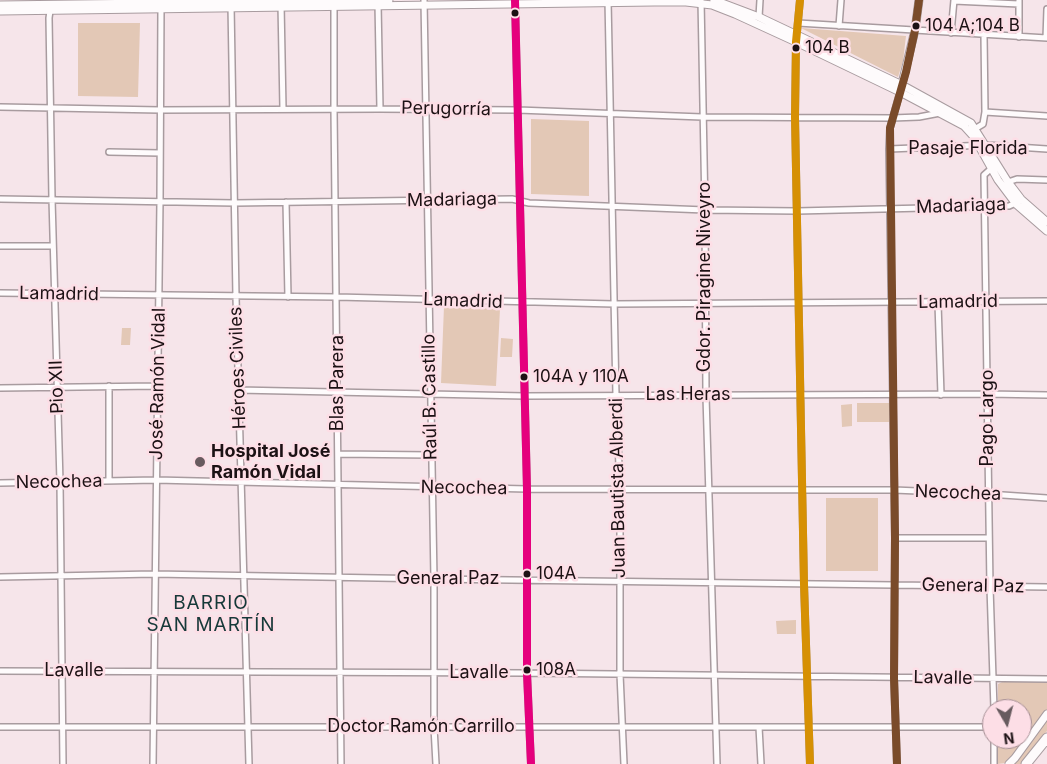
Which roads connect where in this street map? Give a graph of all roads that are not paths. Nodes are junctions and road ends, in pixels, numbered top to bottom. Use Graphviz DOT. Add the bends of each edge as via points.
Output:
graph roads {
  1 [pos="389,0"];
  2 [pos="714,0"];
  3 [pos="760,0"];
  4 [pos="800,0"];
  5 [pos="841,0"];
  6 [pos="919,0"];
  7 [pos="954,0"];
  8 [pos="257,1"];
  9 [pos="308,1"];
  10 [pos="608,1"];
  11 [pos="723,1"];
  12 [pos="22,2"];
  13 [pos="461,2"];
  14 [pos="515,2"];
  15 [pos="562,2"];
  16 [pos="701,2"];
  17 [pos="1008,2"];
  18 [pos="1019,2"];
  19 [pos="378,3"];
  20 [pos="424,3"];
  21 [pos="0,4"];
  22 [pos="202,4"];
  23 [pos="334,4"];
  24 [pos="56,5"];
  25 [pos="232,5"];
  26 [pos="282,5"];
  27 [pos="161,7"];
  28 [pos="1047,9"];
  29 [pos="0,11"];
  30 [pos="759,17"];
  31 [pos="798,24"];
  32 [pos="839,26"];
  33 [pos="915,30"];
  34 [pos="952,33"];
  35 [pos="984,35"];
  36 [pos="1019,37"];
  37 [pos="796,38"];
  38 [pos="1046,38"];
  39 [pos="901,88"];
  40 [pos="0,107"];
  41 [pos="51,107"];
  42 [pos="283,109"];
  43 [pos="334,109"];
  44 [pos="380,109"];
  45 [pos="425,109"];
  46 [pos="160,110"];
  47 [pos="233,110"];
  48 [pos="518,110"];
  49 [pos="985,112"];
  50 [pos="610,113"];
  51 [pos="940,113"];
  52 [pos="1047,116"];
  53 [pos="702,117"];
  54 [pos="795,118"];
  55 [pos="892,118"];
  56 [pos="973,130"];
  57 [pos="983,146"];
  58 [pos="1047,149"];
  59 [pos="889,150"];
  60 [pos="109,152"];
  61 [pos="160,153"];
  62 [pos="994,166"];
  63 [pos="1047,180"];
  64 [pos="1008,182"];
  65 [pos="0,199"];
  66 [pos="52,199"];
  67 [pos="428,200"];
  68 [pos="160,201"];
  69 [pos="520,201"];
  70 [pos="1018,201"];
  71 [pos="286,202"];
  72 [pos="335,202"];
  73 [pos="236,203"];
  74 [pos="612,206"];
  75 [pos="985,206"];
  76 [pos="890,208"];
  77 [pos="705,210"];
  78 [pos="796,211"];
  79 [pos="1047,222"];
  80 [pos="1047,231"];
  81 [pos="0,246"];
  82 [pos="53,246"];
  83 [pos="0,293"];
  84 [pos="54,294"];
  85 [pos="159,295"];
  86 [pos="236,297"];
  87 [pos="288,297"];
  88 [pos="337,297"];
  89 [pos="429,299"];
  90 [pos="938,302"];
  91 [pos="987,302"];
  92 [pos="1047,302"];
  93 [pos="522,303"];
  94 [pos="891,303"];
  95 [pos="614,304"];
  96 [pos="705,304"];
  97 [pos="798,304"];
  98 [pos="57,386"];
  99 [pos="110,386"];
  100 [pos="157,386"];
  101 [pos="0,388"];
  102 [pos="238,390"];
  103 [pos="338,391"];
  104 [pos="429,394"];
  105 [pos="988,394"];
  106 [pos="616,395"];
  107 [pos="801,395"];
  108 [pos="893,395"];
  109 [pos="941,395"];
  110 [pos="525,396"];
  111 [pos="706,396"];
  112 [pos="1047,396"];
  113 [pos="338,454"];
  114 [pos="430,455"];
  115 [pos="156,480"];
  116 [pos="60,482"];
  117 [pos="109,482"];
  118 [pos="0,483"];
  119 [pos="240,483"];
  120 [pos="338,485"];
  121 [pos="431,487"];
  122 [pos="527,489"];
  123 [pos="620,490"];
  124 [pos="708,490"];
  125 [pos="803,490"];
  126 [pos="894,490"];
  127 [pos="988,494"];
  128 [pos="1047,498"];
  129 [pos="895,538"];
  130 [pos="989,538"];
  131 [pos="154,574"];
  132 [pos="244,575"];
  133 [pos="61,576"];
  134 [pos="0,577"];
  135 [pos="339,577"];
  136 [pos="434,579"];
  137 [pos="527,579"];
  138 [pos="621,581"];
  139 [pos="711,583"];
  140 [pos="804,584"];
  141 [pos="895,585"];
  142 [pos="990,587"];
  143 [pos="1047,587"];
  144 [pos="153,670"];
  145 [pos="0,671"];
  146 [pos="61,671"];
  147 [pos="247,672"];
  148 [pos="340,672"];
  149 [pos="434,672"];
  150 [pos="527,673"];
  151 [pos="620,674"];
  152 [pos="713,676"];
  153 [pos="806,677"];
  154 [pos="894,678"];
  155 [pos="994,679"];
  156 [pos="1047,679"];
  157 [pos="994,699"];
  158 [pos="1047,714"];
  159 [pos="248,726"];
  160 [pos="434,726"];
  161 [pos="0,727"];
  162 [pos="62,727"];
  163 [pos="154,727"];
  164 [pos="340,727"];
  165 [pos="531,727"];
  166 [pos="621,727"];
  167 [pos="715,727"];
  168 [pos="759,727"];
  169 [pos="808,727"];
  170 [pos="982,727"];
  171 [pos="895,728"];
  172 [pos="1047,738"];
  173 [pos="994,749"];
  174 [pos="63,764"];
  175 [pos="153,764"];
  176 [pos="249,764"];
  177 [pos="341,764"];
  178 [pos="436,764"];
  179 [pos="531,764"];
  180 [pos="624,764"];
  181 [pos="717,764"];
  182 [pos="760,764"];
  183 [pos="810,764"];
  184 [pos="897,764"];
  185 [pos="994,764"];
  186 [pos="1009,764"];
  187 [pos="1026,764"];
  1 -- 19 [label="main road"];
  2 -- 11 [label="main road"];
  3 -- 30 [label="street"];
  4 -- 31 [label="street"];
  5 -- 32 [label="street"];
  6 -- 33 [label="main road"];
  7 -- 17 [label="street"];
  7 -- 34 [label="street"];
  8 -- 25 [label="main road"];
  8 -- 26 [label="main road"];
  9 -- 23 [label="main road"];
  9 -- 26 [label="main road"];
  10 -- 15 [label="main road"];
  10 -- 16 [label="main road"];
  10 -- 50 [label="street, Juan Bautista Alberdi"];
  11 -- 30 [label="main road"];
  12 -- 21 [label="main road"];
  12 -- 24 [label="main road"];
  13 -- 14 [label="main road"];
  13 -- 20 [label="main road"];
  14 -- 15 [label="main road"];
  14 -- 48 [label="street"];
  16 -- 37 [label="main road"];
  16 -- 53 [label="street, Gdor. Piragine Niveyro"];
  17 -- 18 [label="street"];
  18 -- 36 [label="street"];
  19 -- 20 [label="main road"];
  19 -- 23 [label="main road"];
  19 -- 44 [label="street"];
  20 -- 45 [label="street, Raúl B. Castillo"];
  22 -- 25 [label="main road"];
  22 -- 27 [label="main road"];
  23 -- 26 [label="main road"];
  23 -- 43 [label="street, Blas Parera"];
  24 -- 27 [label="main road"];
  24 -- 29 [label="main road"];
  24 -- 41 [label="street, Pio XII" via="49,18"];
  25 -- 26 [label="main road"];
  25 -- 47 [label="street, Héroes Civiles"];
  26 -- 42 [label="street"];
  27 -- 46 [label="street, José Ramón Vidal"];
  28 -- 38 [label="street"];
  30 -- 37 [label="main road"];
  31 -- 32 [label="street"];
  31 -- 37 [label="street"];
  32 -- 33 [label="street"];
  33 -- 34 [label="street"];
  33 -- 39 [label="main road"];
  34 -- 35 [label="street"];
  35 -- 36 [label="street"];
  35 -- 49 [label="street"];
  36 -- 38 [label="street"];
  37 -- 39 [label="main road"];
  37 -- 54 [label="street"];
  39 -- 51 [label="main road"];
  39 -- 55 [label="street"];
  39 -- 56 [label="main road" via="964,118"];
  40 -- 41 [label="street, Perugorría"];
  41 -- 46 [label="street, Perugorría"];
  41 -- 66 [label="street, Pio XII"];
  42 -- 43 [label="street, Perugorría"];
  42 -- 47 [label="street, Perugorría"];
  43 -- 44 [label="street, Perugorría"];
  43 -- 72 [label="street, Blas Parera"];
  44 -- 45 [label="street, Perugorría"];
  45 -- 48 [label="street, Perugorría"];
  45 -- 67 [label="street, Raúl B. Castillo"];
  46 -- 47 [label="street, Perugorría"];
  46 -- 61 [label="street, José Ramón Vidal"];
  47 -- 73 [label="street, Héroes Civiles"];
  48 -- 50 [label="street, Perugorría"];
  48 -- 69 [label="street"];
  49 -- 52 [label="street"];
  49 -- 56 [label="street" via="982,124"];
  50 -- 53 [label="street, Perugorría"];
  50 -- 74 [label="street, Juan Bautista Alberdi"];
  51 -- 55 [label="street, Perugorría"];
  51 -- 56 [label="main road"];
  53 -- 54 [label="street, Perugorría"];
  53 -- 77 [label="street, Gdor. Piragine Niveyro"];
  54 -- 55 [label="street, Perugorría"];
  54 -- 78 [label="street"];
  55 -- 59 [label="street"];
  56 -- 57 [label="main road"];
  57 -- 58 [label="street, Pasaje Florida"];
  57 -- 59 [label="street, Pasaje Florida"];
  57 -- 62 [label="main road"];
  59 -- 76 [label="street"];
  60 -- 61 [label="street"];
  61 -- 68 [label="street, José Ramón Vidal"];
  62 -- 64 [label="main road"];
  62 -- 70 [label="main road"];
  62 -- 75 [label="street, Pago Largo" via="984,175"];
  63 -- 64 [label="street, Madariaga" via="1016,179"];
  64 -- 70 [label="main road"];
  65 -- 66 [label="street, Madariaga"];
  66 -- 68 [label="street, Madariaga"];
  66 -- 82 [label="street, Pio XII"];
  67 -- 69 [label="street, Madariaga"];
  67 -- 72 [label="street, Madariaga"];
  67 -- 89 [label="street, Raúl B. Castillo"];
  68 -- 73 [label="street, Madariaga"];
  68 -- 85 [label="street, José Ramón Vidal"];
  69 -- 74 [label="street, Madariaga"];
  69 -- 93 [label="street"];
  70 -- 75 [label="street, Madariaga" via="1010,206"];
  70 -- 79 [label="main road"];
  70 -- 80 [label="main road"];
  71 -- 72 [label="street, Madariaga"];
  71 -- 73 [label="street, Madariaga"];
  71 -- 87 [label="street"];
  72 -- 88 [label="street, Blas Parera"];
  73 -- 86 [label="street, Héroes Civiles"];
  74 -- 77 [label="street, Madariaga"];
  74 -- 95 [label="street, Juan Bautista Alberdi"];
  75 -- 76 [label="street, Madariaga"];
  75 -- 91 [label="street, Pago Largo"];
  76 -- 78 [label="street, Madariaga"];
  76 -- 94 [label="street"];
  77 -- 78 [label="street, Madariaga"];
  77 -- 96 [label="street, Gdor. Piragine Niveyro"];
  78 -- 97 [label="street"];
  81 -- 82 [label="street"];
  82 -- 84 [label="street, Pio XII"];
  83 -- 84 [label="street, Lamadrid"];
  84 -- 85 [label="street, Lamadrid"];
  84 -- 98 [label="street, Pio XII"];
  85 -- 86 [label="street, Lamadrid"];
  85 -- 100 [label="street, José Ramón Vidal"];
  86 -- 87 [label="street, Lamadrid"];
  86 -- 102 [label="street, Héroes Civiles"];
  87 -- 88 [label="street, Lamadrid"];
  88 -- 89 [label="street, Lamadrid"];
  88 -- 103 [label="street, Blas Parera"];
  89 -- 93 [label="street, Lamadrid"];
  89 -- 104 [label="street, Raúl B. Castillo"];
  90 -- 91 [label="street, Lamadrid"];
  90 -- 94 [label="street, Lamadrid"];
  90 -- 109 [label="street"];
  91 -- 92 [label="street, Lamadrid"];
  91 -- 105 [label="street, Pago Largo"];
  93 -- 95 [label="street, Lamadrid"];
  93 -- 110 [label="street"];
  94 -- 97 [label="street, Lamadrid"];
  94 -- 108 [label="street"];
  95 -- 96 [label="street, Lamadrid"];
  95 -- 106 [label="street, Juan Bautista Alberdi"];
  96 -- 97 [label="street, Lamadrid"];
  96 -- 111 [label="street, Gdor. Piragine Niveyro"];
  97 -- 107 [label="street"];
  98 -- 99 [label="street"];
  98 -- 101 [label="street"];
  98 -- 116 [label="street, Pio XII"];
  99 -- 100 [label="street"];
  99 -- 117 [label="street"];
  100 -- 115 [label="street, José Ramón Vidal"];
  102 -- 103 [label="street, Las Heras"];
  102 -- 119 [label="street, Héroes Civiles"];
  103 -- 104 [label="street, Las Heras"];
  103 -- 113 [label="street, Blas Parera"];
  104 -- 110 [label="street, Las Heras"];
  104 -- 114 [label="street, Raúl B. Castillo"];
  105 -- 109 [label="street, Las Heras"];
  105 -- 112 [label="street, Las Heras"];
  105 -- 127 [label="street, Pago Largo"];
  106 -- 110 [label="street, Las Heras"];
  106 -- 111 [label="street, Las Heras"];
  106 -- 123 [label="street, Juan Bautista Alberdi"];
  107 -- 108 [label="street, Las Heras"];
  107 -- 111 [label="street, Las Heras"];
  107 -- 125 [label="street"];
  108 -- 109 [label="street, Las Heras"];
  108 -- 126 [label="street"];
  110 -- 122 [label="street"];
  111 -- 124 [label="street, Gdor. Piragine Niveyro"];
  113 -- 114 [label="street"];
  113 -- 120 [label="street, Blas Parera"];
  114 -- 121 [label="street, Raúl B. Castillo"];
  115 -- 117 [label="street, Necochea"];
  115 -- 119 [label="street, Necochea"];
  115 -- 131 [label="street, José Ramón Vidal"];
  116 -- 117 [label="street, Necochea"];
  116 -- 118 [label="street, Necochea"];
  116 -- 133 [label="street, Pio XII"];
  119 -- 120 [label="street, Necochea"];
  119 -- 132 [label="street, Héroes Civiles"];
  120 -- 121 [label="street, Necochea"];
  120 -- 135 [label="street, Blas Parera"];
  121 -- 122 [label="street, Necochea"];
  121 -- 136 [label="street, Raúl B. Castillo"];
  122 -- 123 [label="street, Necochea"];
  122 -- 137 [label="street"];
  123 -- 124 [label="street, Necochea"];
  123 -- 138 [label="street, Juan Bautista Alberdi"];
  124 -- 125 [label="street, Necochea"];
  124 -- 139 [label="street, Gdor. Piragine Niveyro"];
  125 -- 126 [label="street, Necochea"];
  125 -- 140 [label="street"];
  126 -- 127 [label="street, Necochea"];
  126 -- 129 [label="street"];
  127 -- 128 [label="street, Necochea"];
  127 -- 130 [label="street, Pago Largo"];
  129 -- 130 [label="street"];
  129 -- 141 [label="street"];
  130 -- 142 [label="street, Pago Largo"];
  131 -- 132 [label="street, General Paz"];
  131 -- 133 [label="street, General Paz"];
  131 -- 144 [label="street, José Ramón Vidal"];
  132 -- 135 [label="street, General Paz"];
  132 -- 147 [label="street, Héroes Civiles"];
  133 -- 134 [label="street, General Paz"];
  133 -- 146 [label="street, Pio XII"];
  135 -- 136 [label="street, General Paz"];
  135 -- 148 [label="street, Blas Parera"];
  136 -- 137 [label="street, General Paz"];
  136 -- 149 [label="street, Raúl B. Castillo"];
  137 -- 138 [label="street, General Paz"];
  137 -- 150 [label="street"];
  138 -- 139 [label="street, General Paz"];
  138 -- 151 [label="street, Juan Bautista Alberdi"];
  139 -- 140 [label="street, General Paz"];
  139 -- 152 [label="street, Gdor. Piragine Niveyro"];
  140 -- 141 [label="street, General Paz"];
  140 -- 153 [label="street"];
  141 -- 142 [label="street, General Paz"];
  141 -- 154 [label="street"];
  142 -- 143 [label="street, General Paz"];
  142 -- 155 [label="street, Pago Largo"];
  144 -- 146 [label="street, Lavalle"];
  144 -- 147 [label="street, Lavalle"];
  144 -- 163 [label="street, José Ramón Vidal"];
  145 -- 146 [label="street, Lavalle"];
  146 -- 162 [label="street, Pio XII"];
  147 -- 148 [label="street, Lavalle"];
  147 -- 159 [label="street, Héroes Civiles"];
  148 -- 149 [label="street, Lavalle"];
  148 -- 164 [label="street, Blas Parera"];
  149 -- 150 [label="street, Lavalle"];
  149 -- 160 [label="street, Raúl B. Castillo"];
  150 -- 151 [label="street, Lavalle"];
  150 -- 165 [label="street"];
  151 -- 152 [label="street, Lavalle"];
  151 -- 166 [label="street, Juan Bautista Alberdi"];
  152 -- 153 [label="street, Lavalle"];
  152 -- 167 [label="street, Gdor. Piragine Niveyro"];
  153 -- 154 [label="street, Lavalle"];
  153 -- 169 [label="street"];
  154 -- 155 [label="street, Lavalle"];
  154 -- 171 [label="street"];
  155 -- 156 [label="street, Lavalle"];
  155 -- 157 [label="street, Pago Largo"];
  158 -- 186 [label="main road"];
  159 -- 163 [label="street, Doctor Ramón Carrillo"];
  159 -- 164 [label="street, Doctor Ramón Carrillo"];
  159 -- 176 [label="street, Héroes Civiles"];
  160 -- 164 [label="street, Doctor Ramón Carrillo"];
  160 -- 165 [label="street, Doctor Ramón Carrillo"];
  160 -- 178 [label="street, Raúl B. Castillo"];
  161 -- 162 [label="street, Doctor Ramón Carrillo"];
  162 -- 163 [label="street, Doctor Ramón Carrillo"];
  162 -- 174 [label="street, Pio XII"];
  163 -- 175 [label="street, José Ramón Vidal"];
  164 -- 177 [label="street, Blas Parera"];
  165 -- 166 [label="street, Doctor Ramón Carrillo"];
  165 -- 179 [label="street"];
  166 -- 167 [label="street, Doctor Ramón Carrillo"];
  166 -- 180 [label="street, Juan Bautista Alberdi"];
  167 -- 168 [label="street, Doctor Ramón Carrillo"];
  167 -- 181 [label="street, Gdor. Piragine Niveyro"];
  168 -- 169 [label="street, Doctor Ramón Carrillo"];
  168 -- 182 [label="street"];
  169 -- 171 [label="street, Doctor Ramón Carrillo"];
  169 -- 183 [label="street"];
  170 -- 171 [label="street, Doctor Ramón Carrillo"];
  171 -- 184 [label="street"];
  172 -- 187 [label="highway"];
  173 -- 185 [label="street"];
}
